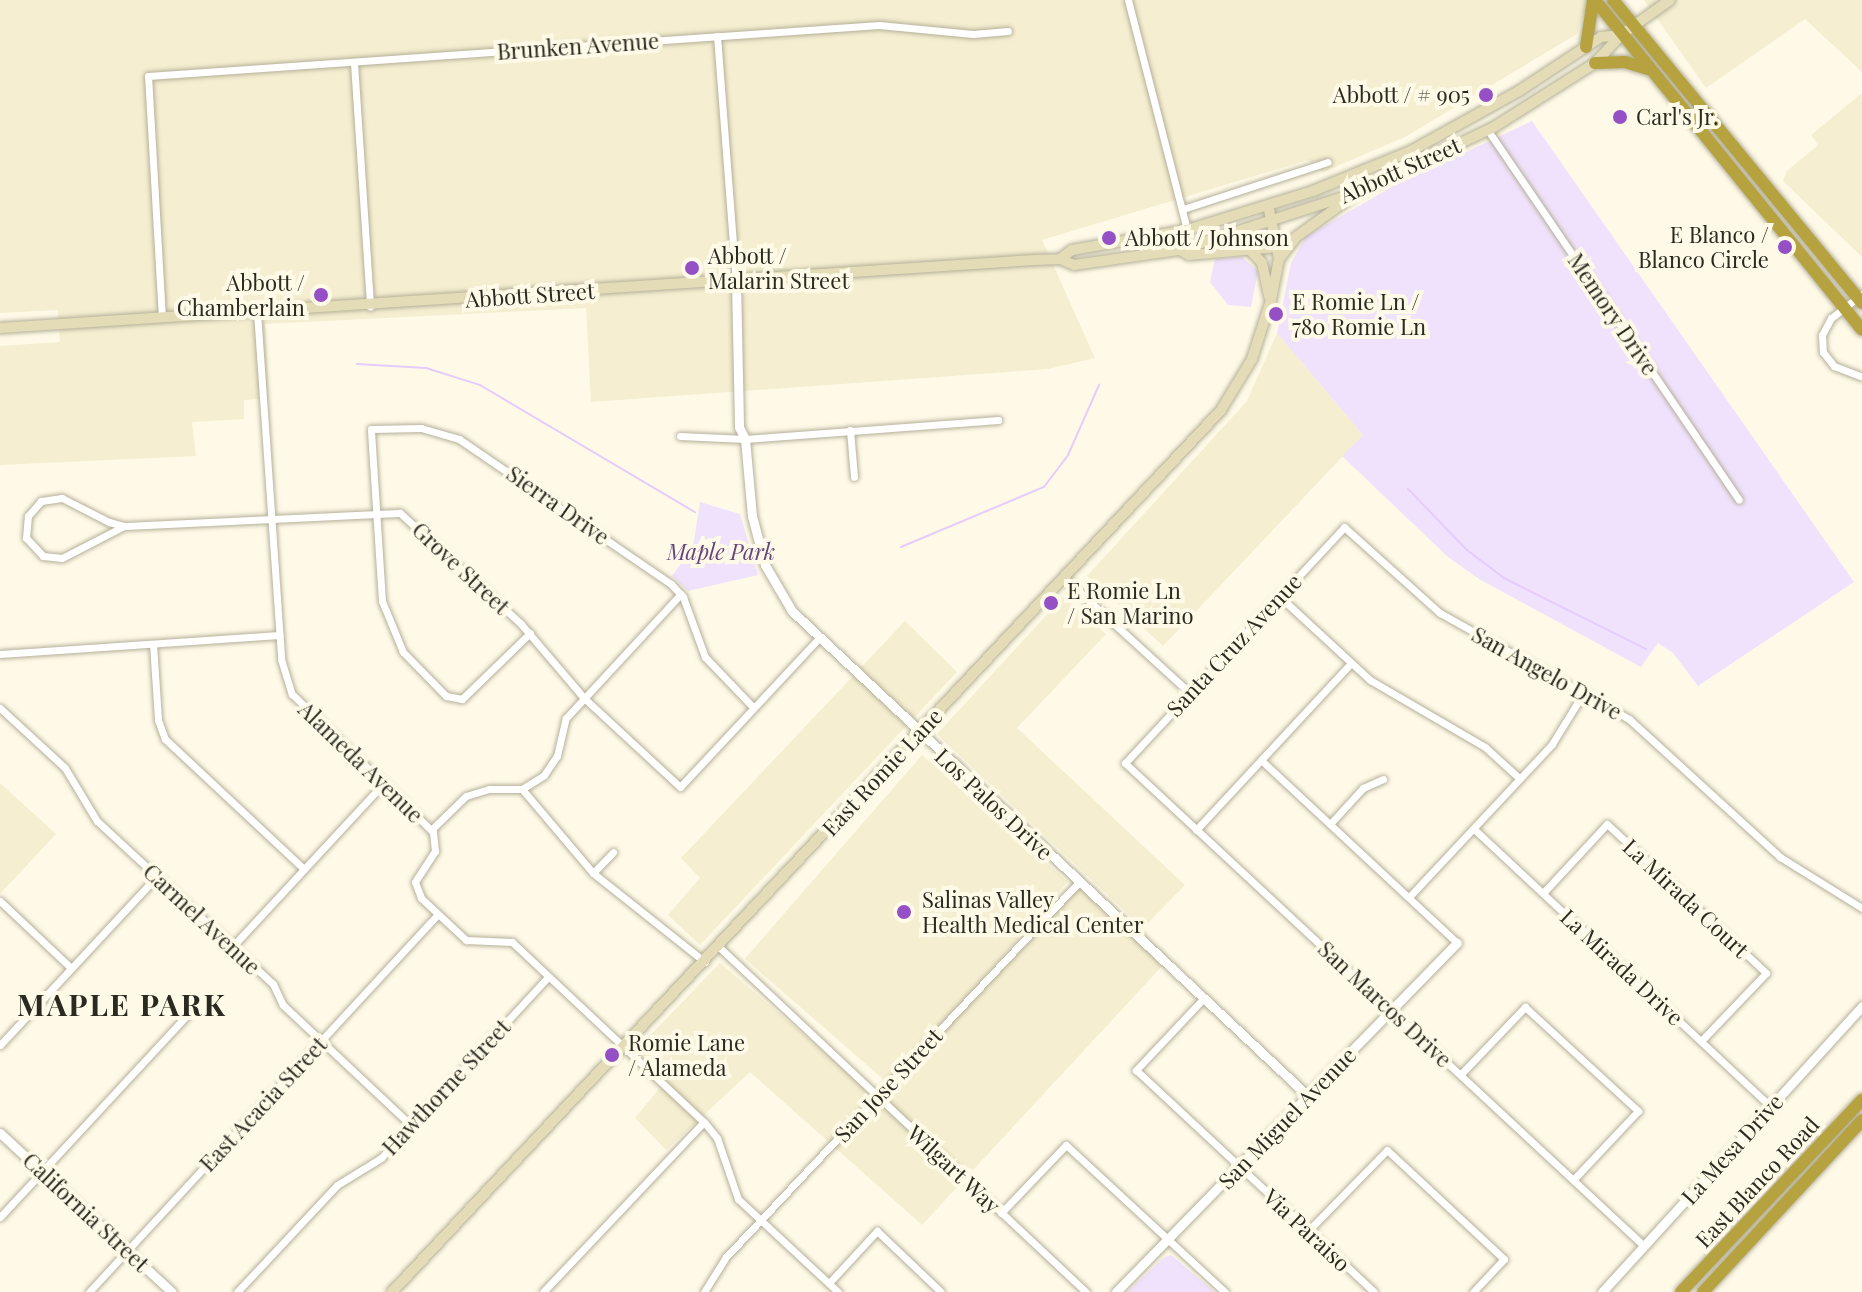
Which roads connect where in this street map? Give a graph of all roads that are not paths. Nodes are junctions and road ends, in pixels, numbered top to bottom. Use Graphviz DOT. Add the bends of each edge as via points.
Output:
graph roads {
  1 [pos="1128,0"];
  2 [pos="1594,0"];
  3 [pos="1613,0"];
  4 [pos="1670,0"];
  5 [pos="1632,27"];
  6 [pos="1008,31"];
  7 [pos="1621,35"];
  8 [pos="717,36"];
  9 [pos="1586,47"];
  10 [pos="354,63"];
  11 [pos="1595,63"];
  12 [pos="1648,69"];
  13 [pos="1487,129"];
  14 [pos="1328,162"];
  15 [pos="1358,192"];
  16 [pos="1268,205"];
  17 [pos="1183,209"];
  18 [pos="1271,219"];
  19 [pos="1187,230"];
  20 [pos="1278,247"];
  21 [pos="1180,250"];
  22 [pos="1251,251"];
  23 [pos="1060,259"];
  24 [pos="1279,259"];
  25 [pos="736,281"];
  26 [pos="1861,298"];
  27 [pos="1271,300"];
  28 [pos="370,306"];
  29 [pos="1844,307"];
  30 [pos="257,312"];
  31 [pos="162,318"];
  32 [pos="0,328"];
  33 [pos="1862,330"];
  34 [pos="1862,377"];
  35 [pos="998,420"];
  36 [pos="850,430"];
  37 [pos="680,436"];
  38 [pos="745,439"];
  39 [pos="854,477"];
  40 [pos="1739,500"];
  41 [pos="376,510"];
  42 [pos="271,517"];
  43 [pos="100,518"];
  44 [pos="124,526"];
  45 [pos="1344,527"];
  46 [pos="101,535"];
  47 [pos="1064,578"];
  48 [pos="681,594"];
  49 [pos="1279,596"];
  50 [pos="530,633"];
  51 [pos="279,635"];
  52 [pos="818,639"];
  53 [pos="153,644"];
  54 [pos="0,654"];
  55 [pos="1351,663"];
  56 [pos="1189,692"];
  57 [pos="1584,692"];
  58 [pos="584,698"];
  59 [pos="753,707"];
  60 [pos="0,708"];
  61 [pos="918,733"];
  62 [pos="1261,760"];
  63 [pos="1125,763"];
  64 [pos="1383,779"];
  65 [pos="1520,779"];
  66 [pos="383,784"];
  67 [pos="522,789"];
  68 [pos="1330,824"];
  69 [pos="1474,829"];
  70 [pos="431,830"];
  71 [pos="1196,830"];
  72 [pos="613,852"];
  73 [pos="304,869"];
  74 [pos="593,873"];
  75 [pos="156,877"];
  76 [pos="1079,882"];
  77 [pos="1543,893"];
  78 [pos="1409,897"];
  79 [pos="0,901"];
  80 [pos="1862,908"];
  81 [pos="438,914"];
  82 [pos="1457,943"];
  83 [pos="232,947"];
  84 [pos="719,947"];
  85 [pos="705,962"];
  86 [pos="71,968"];
  87 [pos="548,977"];
  88 [pos="1203,999"];
  89 [pos="1862,1006"];
  90 [pos="191,1011"];
  91 [pos="1392,1012"];
  92 [pos="322,1041"];
  93 [pos="1701,1041"];
  94 [pos="0,1045"];
  95 [pos="623,1047"];
  96 [pos="1461,1074"];
  97 [pos="1308,1096"];
  98 [pos="877,1097"];
  99 [pos="1862,1100"];
  100 [pos="1770,1106"];
  101 [pos="1862,1120"];
  102 [pos="704,1122"];
  103 [pos="411,1125"];
  104 [pos="0,1133"];
  105 [pos="1239,1167"];
  106 [pos="42,1172"];
  107 [pos="1574,1179"];
  108 [pos="1001,1213"];
  109 [pos="0,1217"];
  110 [pos="761,1221"];
  111 [pos="1308,1231"];
  112 [pos="1169,1240"];
  113 [pos="1644,1246"];
  114 [pos="127,1251"];
  115 [pos="829,1283"];
  116 [pos="89,1292"];
  117 [pos="172,1292"];
  118 [pos="237,1292"];
  119 [pos="392,1292"];
  120 [pos="543,1292"];
  121 [pos="704,1292"];
  122 [pos="838,1292"];
  123 [pos="941,1292"];
  124 [pos="1086,1292"];
  125 [pos="1116,1292"];
  126 [pos="1225,1292"];
  127 [pos="1374,1292"];
  128 [pos="1473,1292"];
  129 [pos="1602,1292"];
  130 [pos="1681,1292"];
  131 [pos="1703,1292"];
  1 -- 17 [label="street"];
  2 -- 7 [label="highway"];
  2 -- 9 [label="highway"];
  3 -- 5 [label="highway"];
  4 -- 5 [label="main road, Abbott Street"];
  5 -- 7 [label="main road, Abbott Street"];
  5 -- 26 [label="highway"];
  6 -- 8 [label="street, Brunken Avenue" via="973,34 879,25"];
  7 -- 9 [label="main road, Abbott Street" via="1601,37"];
  7 -- 11 [label="main road, Abbott Street"];
  7 -- 12 [label="highway"];
  8 -- 10 [label="street, Brunken Avenue"];
  8 -- 25 [label="street"];
  9 -- 16 [label="main road, Abbott Street" via="1411,151"];
  10 -- 28 [label="street"];
  10 -- 31 [label="street, Brunken Avenue" via="148,76"];
  11 -- 12 [label="highway" via="1625,62"];
  11 -- 13 [label="main road, Abbott Street"];
  12 -- 29 [label="highway"];
  13 -- 15 [label="main road, Abbott Street"];
  13 -- 40 [label="street, Memory Drive"];
  14 -- 17 [label="street"];
  15 -- 18 [label="main road, Abbott Street"];
  15 -- 24 [label="main road" via="1296,237"];
  16 -- 18 [label="main road, East Romie Lane"];
  16 -- 19 [label="main road, Abbott Street"];
  17 -- 19 [label="street"];
  18 -- 20 [label="main road, East Romie Lane"];
  18 -- 21 [label="main road, Abbott Street"];
  19 -- 23 [label="main road, Abbott Street" via="1072,250"];
  20 -- 22 [label="main road"];
  20 -- 24 [label="main road, East Romie Lane"];
  21 -- 22 [label="main road" via="1189,255"];
  21 -- 23 [label="main road, Abbott Street" via="1074,265"];
  22 -- 27 [label="main road" via="1262,263"];
  23 -- 25 [label="main road, Abbott Street"];
  24 -- 27 [label="main road, East Romie Lane"];
  25 -- 28 [label="main road, Abbott Street"];
  25 -- 38 [label="street, Los Palos Drive" via="739,427"];
  26 -- 29 [label="street"];
  27 -- 47 [label="main road, East Romie Lane" via="1252,359 1229,400"];
  28 -- 30 [label="main road, Abbott Street"];
  29 -- 33 [label="highway"];
  29 -- 34 [label="street" via="1822,335 1823,352 1834,366"];
  30 -- 31 [label="main road, Abbott Street"];
  30 -- 42 [label="street, Alameda Avenue"];
  31 -- 32 [label="main road, Abbott Street"];
  35 -- 36 [label="street"];
  36 -- 38 [label="street"];
  36 -- 39 [label="street"];
  37 -- 38 [label="street"];
  38 -- 52 [label="street, Los Palos Drive" via="752,516 762,554 786,602"];
  41 -- 42 [label="street, Grove Street"];
  41 -- 48 [label="street, Sierra Drive" via="371,429 421,428 447,434 481,452"];
  41 -- 50 [label="street, Grove Street" via="407,518"];
  41 -- 50 [label="street" via="389,626 408,659 446,696 457,700 473,694"];
  42 -- 44 [label="street, Grove Street"];
  42 -- 51 [label="street, Alameda Avenue"];
  43 -- 44 [label="street, Grove Street"];
  43 -- 46 [label="street" via="105,526"];
  43 -- 46 [label="street, Grove Street" via="53,497 31,509 25,530 34,550 53,559 69,556"];
  44 -- 46 [label="street, Grove Street"];
  45 -- 49 [label="street, Santa Cruz Avenue"];
  45 -- 57 [label="street, San Angelo Drive" via="1440,613"];
  47 -- 56 [label="street"];
  47 -- 61 [label="main road, East Romie Lane"];
  48 -- 58 [label="street"];
  48 -- 59 [label="street" via="700,650"];
  49 -- 55 [label="street"];
  49 -- 56 [label="street, Santa Cruz Avenue"];
  50 -- 58 [label="street, Grove Street"];
  51 -- 53 [label="street"];
  51 -- 66 [label="street, Alameda Avenue" via="284,673 298,703"];
  52 -- 59 [label="street"];
  52 -- 61 [label="street, Los Palos Drive"];
  53 -- 54 [label="street"];
  53 -- 73 [label="street" via="158,720 165,739"];
  55 -- 62 [label="street"];
  55 -- 65 [label="street" via="1389,693 1485,747"];
  56 -- 63 [label="street, Santa Cruz Avenue"];
  57 -- 65 [label="street" via="1562,731"];
  57 -- 80 [label="street, San Angelo Drive" via="1644,731 1793,867"];
  58 -- 59 [label="street, Grove Street" via="680,787"];
  58 -- 67 [label="street" via="563,724 549,769"];
  60 -- 75 [label="street, Carmel Avenue" via="65,768 97,821"];
  61 -- 76 [label="street, Los Palos Drive"];
  61 -- 84 [label="main road, East Romie Lane"];
  62 -- 68 [label="street"];
  62 -- 71 [label="street"];
  63 -- 71 [label="street, San Marcos Drive"];
  64 -- 68 [label="street" via="1363,788"];
  65 -- 69 [label="street"];
  66 -- 70 [label="street, Alameda Avenue"];
  66 -- 73 [label="street"];
  67 -- 70 [label="street" via="471,794"];
  67 -- 74 [label="street"];
  68 -- 78 [label="street"];
  69 -- 77 [label="street, La Mirada Drive"];
  69 -- 78 [label="street"];
  70 -- 81 [label="street, Alameda Avenue" via="436,846 415,885"];
  71 -- 91 [label="street, San Marcos Drive"];
  72 -- 74 [label="street"];
  73 -- 83 [label="street"];
  74 -- 85 [label="street"];
  75 -- 83 [label="street, Carmel Avenue"];
  75 -- 86 [label="street"];
  76 -- 88 [label="street, Los Palos Drive"];
  76 -- 98 [label="street, San Jose Street"];
  77 -- 93 [label="street, La Mirada Drive"];
  77 -- 93 [label="street, La Mirada Court" via="1607,824 1766,973"];
  78 -- 82 [label="street"];
  79 -- 86 [label="street"];
  81 -- 87 [label="street, Alameda Avenue" via="470,942 509,941"];
  81 -- 92 [label="street, East Acacia Street"];
  82 -- 91 [label="street, San Miguel Avenue"];
  83 -- 92 [label="street, Carmel Avenue" via="276,987 281,1002"];
  84 -- 85 [label="main road, East Romie Lane"];
  84 -- 98 [label="street, Wilgart Way"];
  85 -- 95 [label="main road, East Romie Lane"];
  86 -- 94 [label="street"];
  87 -- 95 [label="street, Alameda Avenue"];
  87 -- 103 [label="street, Hawthorne Street"];
  88 -- 97 [label="street, Los Palos Drive"];
  88 -- 105 [label="street, Via Paraiso" via="1136,1070"];
  89 -- 100 [label="street, La Mesa Drive"];
  90 -- 106 [label="street"];
  91 -- 96 [label="street, San Marcos Drive"];
  91 -- 97 [label="street, San Miguel Avenue"];
  92 -- 103 [label="street, Carmel Avenue"];
  92 -- 114 [label="street, East Acacia Street"];
  93 -- 100 [label="street, La Mirada Drive"];
  95 -- 102 [label="street, Alameda Avenue"];
  95 -- 119 [label="main road, East Romie Lane"];
  96 -- 107 [label="street, San Marcos Drive"];
  96 -- 107 [label="street" via="1525,1007 1638,1111"];
  97 -- 105 [label="street, San Miguel Avenue"];
  98 -- 108 [label="street, Wilgart Way"];
  98 -- 110 [label="street, San Jose Street"];
  99 -- 130 [label="highway, East Blanco Road"];
  100 -- 113 [label="street, La Mesa Drive"];
  101 -- 131 [label="highway, East Blanco Road"];
  102 -- 110 [label="street, Alameda Avenue" via="719,1144 733,1191"];
  102 -- 120 [label="street"];
  103 -- 118 [label="street, Hawthorne Street" via="375,1164 337,1185"];
  104 -- 106 [label="street, California Street"];
  105 -- 111 [label="street, Via Paraiso"];
  105 -- 112 [label="street, San Miguel Avenue"];
  106 -- 109 [label="street"];
  106 -- 114 [label="street, California Street"];
  107 -- 113 [label="street, San Marcos Drive"];
  108 -- 112 [label="street" via="1066,1145"];
  108 -- 124 [label="street, Wilgart Way"];
  110 -- 115 [label="street, Alameda Avenue"];
  110 -- 121 [label="street, San Jose Street" via="725,1258"];
  111 -- 127 [label="street, Via Paraiso"];
  111 -- 128 [label="street" via="1387,1150 1504,1259"];
  112 -- 125 [label="street, San Miguel Avenue"];
  112 -- 126 [label="street"];
  113 -- 129 [label="street, La Mesa Drive"];
  114 -- 116 [label="street, East Acacia Street"];
  114 -- 117 [label="street, California Street"];
  115 -- 122 [label="street, Alameda Avenue"];
  115 -- 123 [label="street" via="877,1231"];
}
